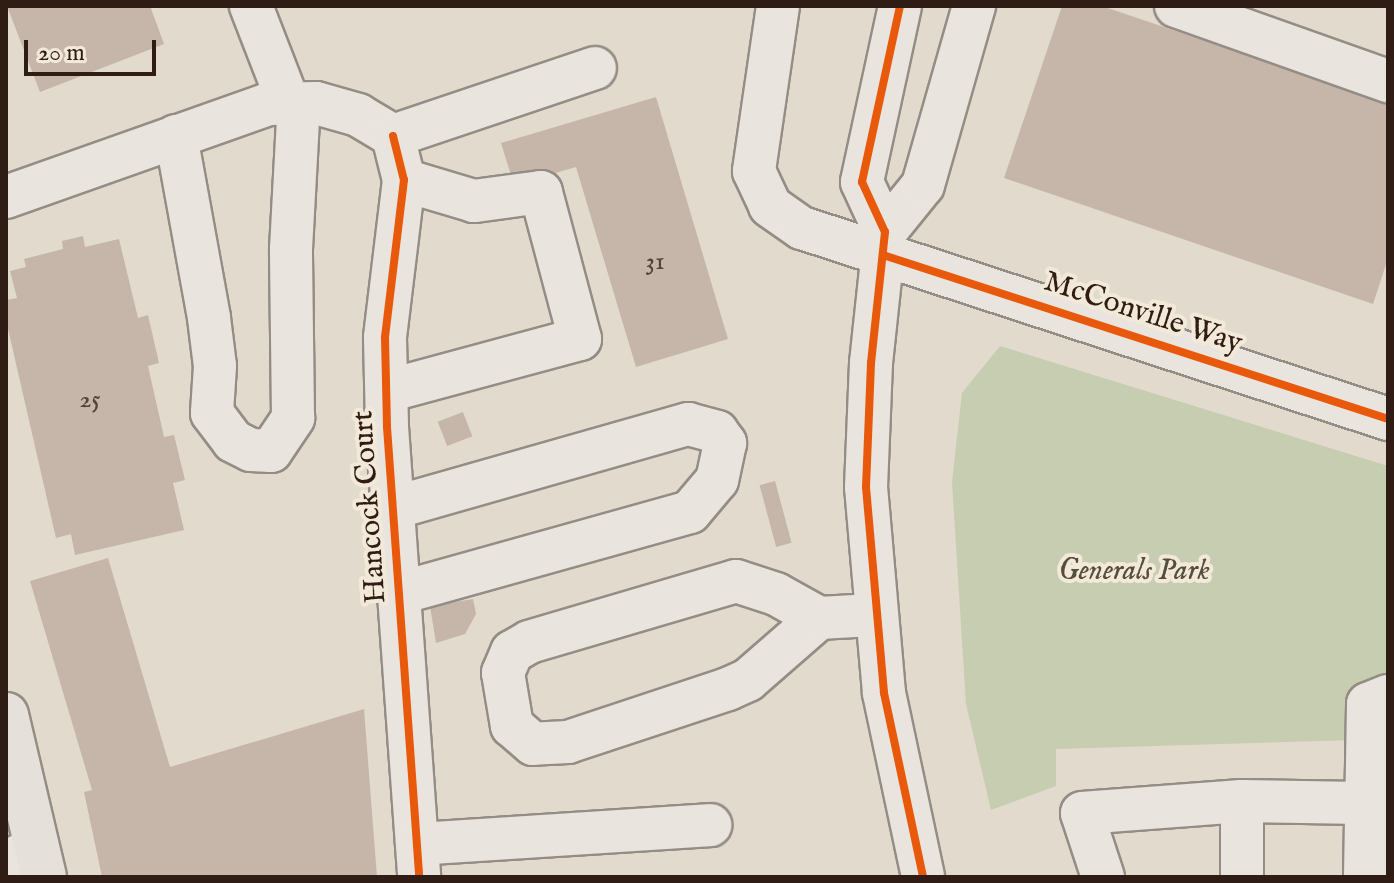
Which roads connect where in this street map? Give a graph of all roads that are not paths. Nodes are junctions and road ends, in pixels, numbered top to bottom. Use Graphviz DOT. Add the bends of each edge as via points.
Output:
graph roads {
  1 [pos="251,6"];
  2 [pos="778,6"];
  3 [pos="900,6"];
  4 [pos="974,6"];
  5 [pos="1176,6"];
  6 [pos="1236,16"];
  7 [pos="595,68"];
  8 [pos="1388,81"];
  9 [pos="294,104"];
  10 [pos="176,136"];
  11 [pos="393,136"];
  12 [pos="404,180"];
  13 [pos="6,197"];
  14 [pos="884,244"];
  15 [pos="387,391"];
  16 [pos="1388,419"];
  17 [pos="393,508"];
  18 [pos="399,593"];
  19 [pos="873,615"];
  20 [pos="819,618"];
  21 [pos="1388,696"];
  22 [pos="6,718"];
  23 [pos="1242,801"];
  24 [pos="1362,803"];
  25 [pos="710,825"];
  26 [pos="418,860"];
  27 [pos="29,862"];
  28 [pos="923,877"];
  29 [pos="1103,877"];
  30 [pos="1242,877"];
  31 [pos="1365,877"];
  1 -- 9 [label="street"];
  2 -- 14 [label="street, McConville Way" via="754,171 770,206 802,228"];
  3 -- 14 [label="street" via="862,182"];
  4 -- 14 [label="street" via="923,185"];
  5 -- 6 [label="street"];
  6 -- 8 [label="street"];
  7 -- 11 [label="street"];
  9 -- 10 [label="street" via="268,104"];
  9 -- 10 [label="street" via="293,418 271,451 251,450 233,441 212,413 215,366"];
  9 -- 11 [label="street" via="358,115"];
  10 -- 13 [label="street"];
  11 -- 12 [label="street, Hancock Court"];
  12 -- 15 [label="street, Hancock Court" via="385,338"];
  12 -- 15 [label="street" via="474,201 541,192 580,339"];
  14 -- 16 [label="street, McConville Way"];
  14 -- 19 [label="street" via="871,363 866,487"];
  15 -- 17 [label="street, Hancock Court"];
  17 -- 18 [label="street, Hancock Court"];
  17 -- 18 [label="street" via="688,424 717,432 725,443 717,480 690,512"];
  18 -- 26 [label="street, Hancock Court"];
  19 -- 20 [label="street"];
  19 -- 28 [label="street" via="899,774"];
  20 -- 20 [label="street" via="776,594 736,581 529,642 512,652 503,673 512,726 533,744 568,742 728,689 748,680"];
  21 -- 24 [label="street" via="1368,704"];
  22 -- 27 [label="main road"];
  23 -- 24 [label="street"];
  23 -- 29 [label="street" via="1082,813"];
  23 -- 30 [label="street"];
  24 -- 31 [label="street"];
  25 -- 26 [label="street"];
}
